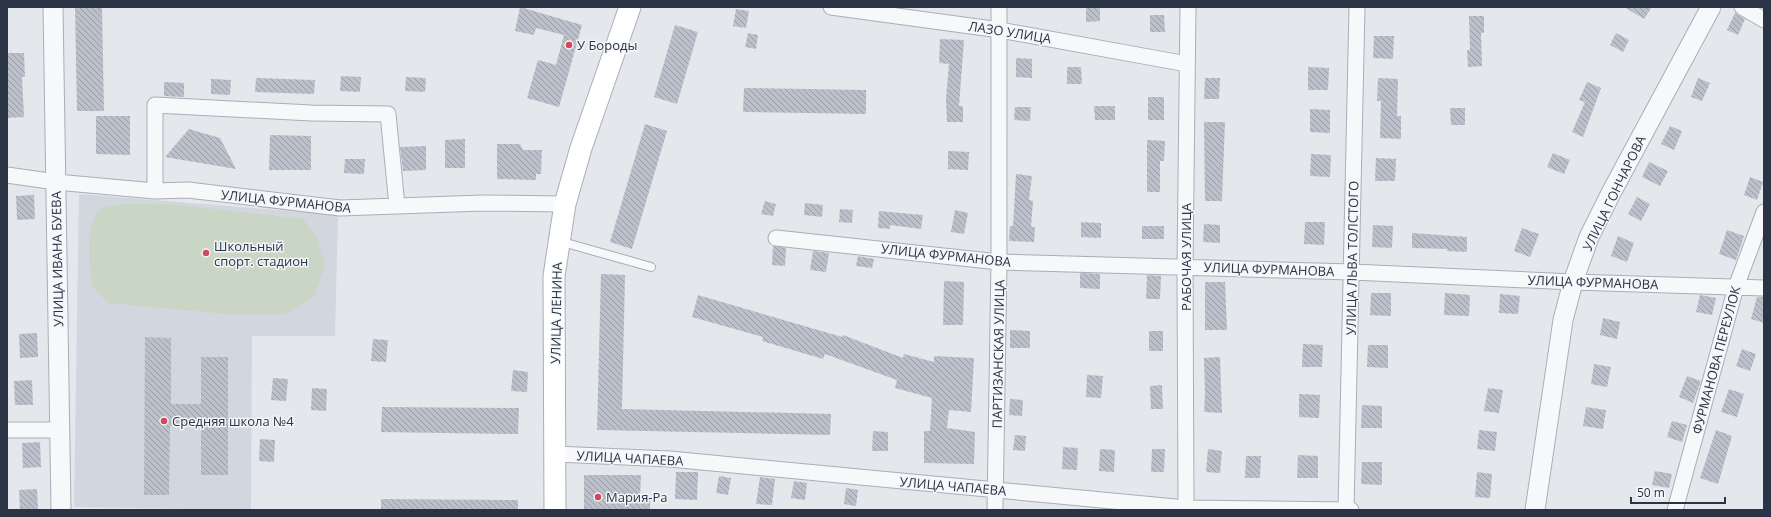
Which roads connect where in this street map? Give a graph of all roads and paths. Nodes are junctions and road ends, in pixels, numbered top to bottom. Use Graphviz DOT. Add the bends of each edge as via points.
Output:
graph roads {
  1 [pos="53,7"];
  2 [pos="630,7"];
  3 [pos="831,7"];
  4 [pos="999,7"];
  5 [pos="1188,7"];
  6 [pos="1357,7"];
  7 [pos="1712,7"];
  8 [pos="1742,7"];
  9 [pos="1764,20"];
  10 [pos="1000,30"];
  11 [pos="1187,64"];
  12 [pos="7,175"];
  13 [pos="56,182"];
  14 [pos="155,191"];
  15 [pos="565,204"];
  16 [pos="397,206"];
  17 [pos="1764,212"];
  18 [pos="776,238"];
  19 [pos="559,241"];
  20 [pos="999,262"];
  21 [pos="651,267"];
  22 [pos="1185,267"];
  23 [pos="1352,272"];
  24 [pos="1573,282"];
  25 [pos="1736,287"];
  26 [pos="1764,288"];
  27 [pos="7,430"];
  28 [pos="60,430"];
  29 [pos="555,454"];
  30 [pos="995,490"];
  31 [pos="1186,508"];
  32 [pos="61,510"];
  33 [pos="555,510"];
  34 [pos="995,510"];
  35 [pos="1349,510"];
  36 [pos="1535,510"];
  37 [pos="1675,510"];
  1 -- 13 [label="street, УЛИЦА ИВАНА БУЕВА"];
  2 -- 15 [label="main road, УЛИЦА ЛЕНИНА" via="581,148"];
  3 -- 10 [label="street, ЛАЗО УЛИЦА"];
  4 -- 10 [label="street, ПАРТИЗАНСКАЯ УЛИЦА"];
  5 -- 11 [label="street, РАБОЧАЯ УЛИЦА"];
  6 -- 23 [label="street, УЛИЦА ЛЬВА ТОЛСТОГО"];
  7 -- 24 [label="street, УЛИЦА ГОНЧАРОВА" via="1611,193 1589,237"];
  8 -- 9 [label="street"];
  10 -- 11 [label="street, ЛАЗО УЛИЦА"];
  10 -- 20 [label="street, ПАРТИЗАНСКАЯ УЛИЦА"];
  11 -- 22 [label="street, РАБОЧАЯ УЛИЦА"];
  12 -- 13 [label="street, УЛИЦА ФУРМАНОВА"];
  13 -- 14 [label="street, УЛИЦА ФУРМАНОВА"];
  13 -- 28 [label="street, УЛИЦА ИВАНА БУЕВА"];
  14 -- 16 [label="street, УЛИЦА ФУРМАНОВА" via="188,190 340,208"];
  14 -- 16 [label="street" via="155,105 311,114 388,114"];
  15 -- 16 [label="street, УЛИЦА ФУРМАНОВА"];
  15 -- 19 [label="main road, УЛИЦА ЛЕНИНА"];
  17 -- 25 [label="street, ФУРМАНОВА ПЕРЕУЛОК"];
  18 -- 20 [label="street, УЛИЦА ФУРМАНОВА"];
  19 -- 21 [label="lane"];
  19 -- 29 [label="main road, УЛИЦА ЛЕНИНА" via="554,276"];
  20 -- 22 [label="street, УЛИЦА ФУРМАНОВА"];
  20 -- 30 [label="street, ПАРТИЗАНСКАЯ УЛИЦА"];
  22 -- 23 [label="street, УЛИЦА ФУРМАНОВА"];
  22 -- 31 [label="street, РАБОЧАЯ УЛИЦА"];
  23 -- 24 [label="street, УЛИЦА ФУРМАНОВА"];
  23 -- 35 [label="street, УЛИЦА ЛЬВА ТОЛСТОГО"];
  24 -- 25 [label="street, УЛИЦА ФУРМАНОВА"];
  24 -- 36 [label="street, УЛИЦА ГОНЧАРОВА" via="1564,320"];
  25 -- 26 [label="street, УЛИЦА ФУРМАНОВА"];
  25 -- 37 [label="street, ФУРМАНОВА ПЕРЕУЛОК"];
  27 -- 28 [label="street"];
  28 -- 32 [label="street, УЛИЦА ИВАНА БУЕВА"];
  29 -- 30 [label="street, УЛИЦА ЧАПАЕВА" via="670,459"];
  29 -- 33 [label="main road, УЛИЦА ЛЕНИНА"];
  30 -- 31 [label="street, УЛИЦА ЧАПАЕВА"];
  30 -- 34 [label="street, ПАРТИЗАНСКАЯ УЛИЦА"];
  31 -- 35 [label="street, УЛИЦА ЧАПАЕВА"];
}
